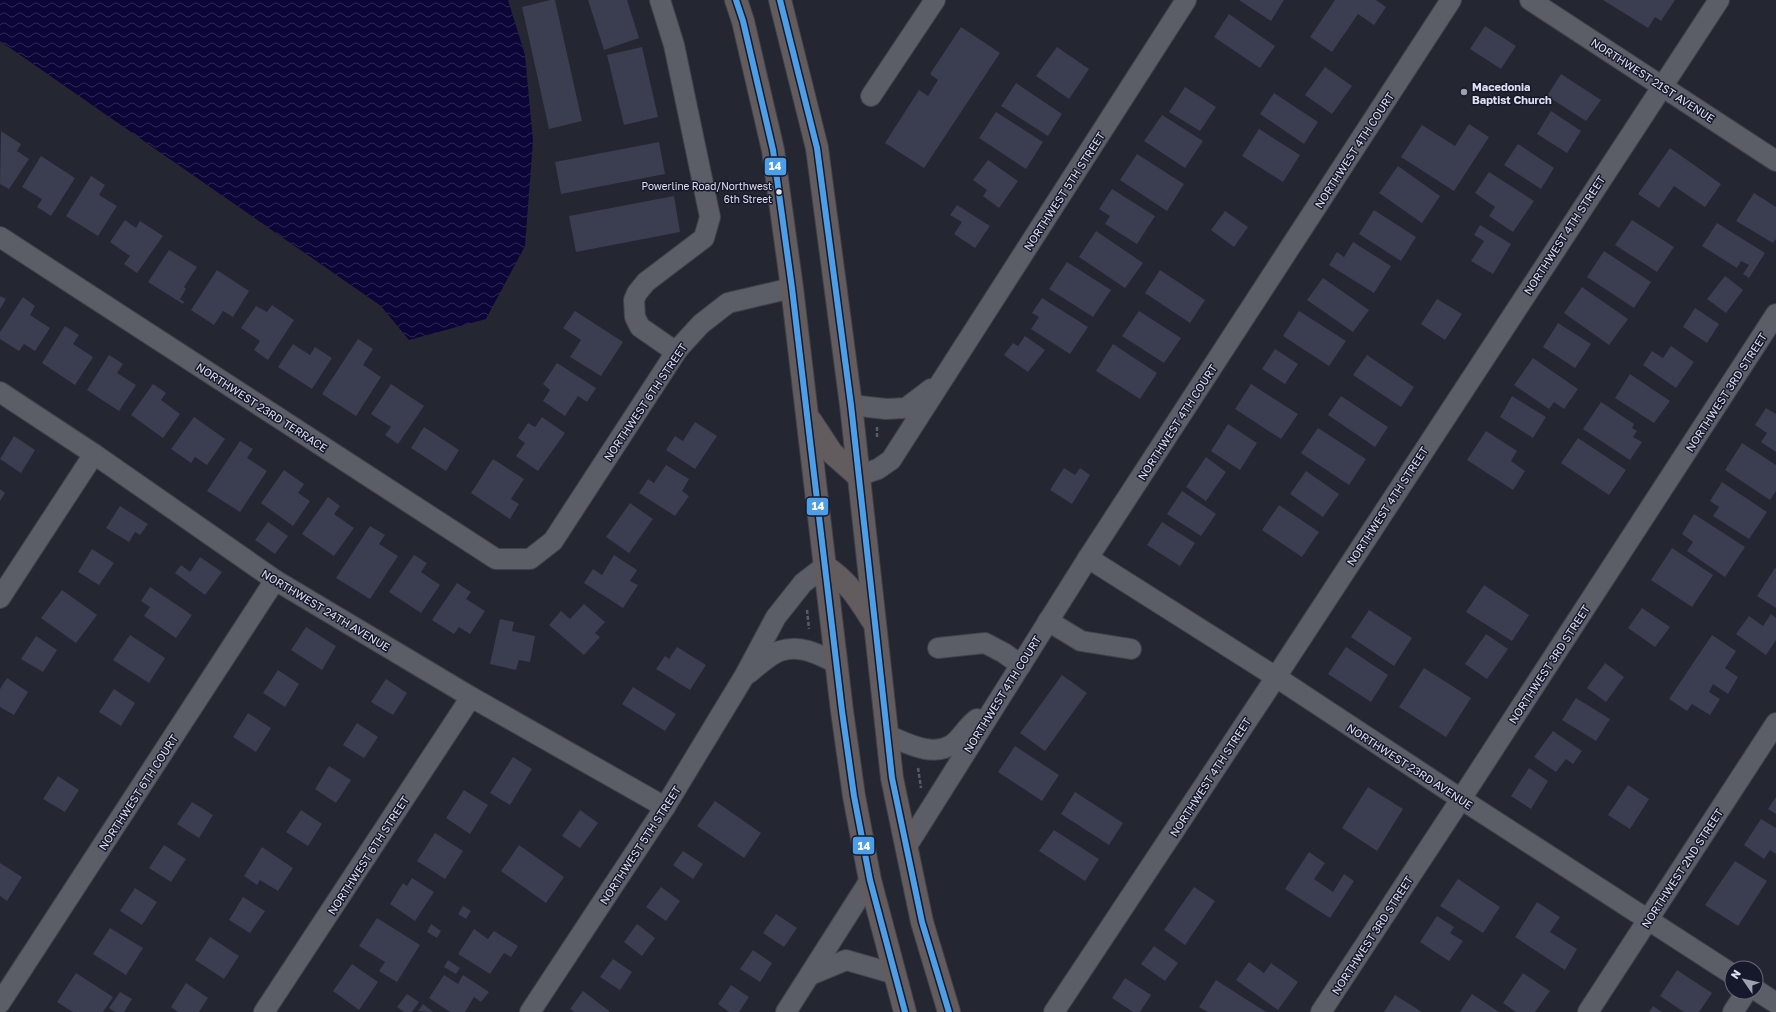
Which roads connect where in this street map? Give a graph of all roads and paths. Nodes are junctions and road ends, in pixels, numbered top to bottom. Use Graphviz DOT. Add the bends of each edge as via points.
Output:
graph roads {
  1 [pos="660,0"];
  2 [pos="736,0"];
  3 [pos="780,0"];
  4 [pos="935,0"];
  5 [pos="1186,0"];
  6 [pos="1451,0"];
  7 [pos="1530,0"];
  8 [pos="1719,0"];
  9 [pos="1662,86"];
  10 [pos="871,96"];
  11 [pos="1776,161"];
  12 [pos="0,237"];
  13 [pos="792,288"];
  14 [pos="1776,314"];
  15 [pos="676,352"];
  16 [pos="941,382"];
  17 [pos="0,392"];
  18 [pos="852,405"];
  19 [pos="808,417"];
  20 [pos="876,422"];
  21 [pos="877,438"];
  22 [pos="94,454"];
  23 [pos="858,476"];
  24 [pos="1088,558"];
  25 [pos="530,559"];
  26 [pos="825,566"];
  27 [pos="275,580"];
  28 [pos="0,598"];
  29 [pos="806,606"];
  30 [pos="1048,621"];
  31 [pos="875,625"];
  32 [pos="809,629"];
  33 [pos="938,648"];
  34 [pos="1131,649"];
  35 [pos="836,663"];
  36 [pos="1021,665"];
  37 [pos="745,675"];
  38 [pos="1276,677"];
  39 [pos="471,697"];
  40 [pos="995,706"];
  41 [pos="1776,723"];
  42 [pos="887,735"];
  43 [pos="918,768"];
  44 [pos="921,791"];
  45 [pos="1461,799"];
  46 [pos="665,807"];
  47 [pos="907,846"];
  48 [pos="870,880"];
  49 [pos="1649,920"];
  50 [pos="1724,969"];
  51 [pos="895,974"];
  52 [pos="810,975"];
  53 [pos="1764,995"];
  54 [pos="1741,1000"];
  55 [pos="0,1003"];
  56 [pos="1776,1003"];
  57 [pos="264,1012"];
  58 [pos="530,1012"];
  59 [pos="786,1012"];
  60 [pos="905,1012"];
  61 [pos="949,1012"];
  62 [pos="1054,1012"];
  63 [pos="1321,1012"];
  64 [pos="1588,1012"];
  65 [pos="1733,1012"];
  1 -- 15 [label="street" via="674,45 710,217 704,238 646,282 636,293 634,300 635,317 640,328"];
  2 -- 13 [label="main road" via="773,150"];
  3 -- 18 [label="main road" via="817,148"];
  4 -- 10 [label="street"];
  5 -- 16 [label="street, NORTHWEST 5TH STREET"];
  6 -- 24 [label="street, NORTHWEST 4TH COURT"];
  7 -- 9 [label="street, NORTHWEST 21ST AVENUE"];
  8 -- 9 [label="street, NORTHWEST 4TH STREET"];
  9 -- 11 [label="street, NORTHWEST 21ST AVENUE"];
  9 -- 38 [label="street, NORTHWEST 4TH STREET"];
  12 -- 25 [label="street, NORTHWEST 23RD TERRACE" via="496,559"];
  13 -- 15 [label="street, NORTHWEST 6TH STREET" via="728,303 702,324"];
  13 -- 19 [label="main road"];
  14 -- 45 [label="street, NORTHWEST 3RD STREET"];
  15 -- 25 [label="street, NORTHWEST 6TH STREET" via="553,540"];
  16 -- 18 [label="street, NORTHWEST 5TH STREET" via="906,408 886,409"];
  16 -- 23 [label="street, NORTHWEST 5TH STREET" via="891,460 878,469"];
  17 -- 22 [label="street, NORTHWEST 24TH AVENUE"];
  18 -- 23 [label="main road"];
  19 -- 23 [label="main road" via="832,453"];
  19 -- 26 [label="main road"];
  20 -- 21 [label="path"];
  22 -- 27 [label="street, NORTHWEST 24TH AVENUE"];
  22 -- 28 [label="street"];
  23 -- 31 [label="main road"];
  24 -- 30 [label="street, NORTHWEST 4TH COURT"];
  24 -- 38 [label="street, NORTHWEST 23RD AVENUE"];
  26 -- 31 [label="main road" via="853,590"];
  26 -- 35 [label="main road"];
  26 -- 37 [label="street, NORTHWEST 5TH STREET" via="803,583 776,617"];
  27 -- 39 [label="street, NORTHWEST 24TH AVENUE"];
  27 -- 55 [label="street, NORTHWEST 6TH COURT"];
  29 -- 32 [label="path"];
  30 -- 34 [label="street" via="1081,641"];
  30 -- 36 [label="street, NORTHWEST 4TH COURT"];
  31 -- 42 [label="main road"];
  33 -- 36 [label="street" via="985,643"];
  35 -- 37 [label="street, NORTHWEST 5TH STREET" via="800,648 779,652"];
  35 -- 48 [label="main road" via="854,796"];
  36 -- 40 [label="street, NORTHWEST 4TH COURT"];
  37 -- 46 [label="street, NORTHWEST 5TH STREET"];
  38 -- 45 [label="street, NORTHWEST 23RD AVENUE"];
  38 -- 62 [label="street, NORTHWEST 4TH STREET"];
  39 -- 46 [label="street, NORTHWEST 24TH AVENUE"];
  39 -- 57 [label="street, NORTHWEST 6TH STREET"];
  40 -- 42 [label="street" via="973,721 952,744 936,750 919,748"];
  40 -- 47 [label="street, NORTHWEST 4TH COURT"];
  41 -- 49 [label="street, NORTHWEST 2ND STREET"];
  42 -- 47 [label="main road" via="892,778"];
  43 -- 44 [label="path"];
  45 -- 49 [label="street, NORTHWEST 23RD AVENUE"];
  45 -- 63 [label="street, NORTHWEST 3RD STREET"];
  46 -- 58 [label="street, NORTHWEST 5TH STREET"];
  47 -- 61 [label="main road" via="922,922"];
  48 -- 51 [label="main road"];
  48 -- 52 [label="street"];
  49 -- 50 [label="street, NORTHWEST 23RD AVENUE"];
  49 -- 64 [label="street, NORTHWEST 2ND STREET"];
  51 -- 52 [label="street" via="846,960"];
  51 -- 60 [label="main road"];
  52 -- 59 [label="street"];
  53 -- 56 [label="street"];
  54 -- 65 [label="street"];
}
